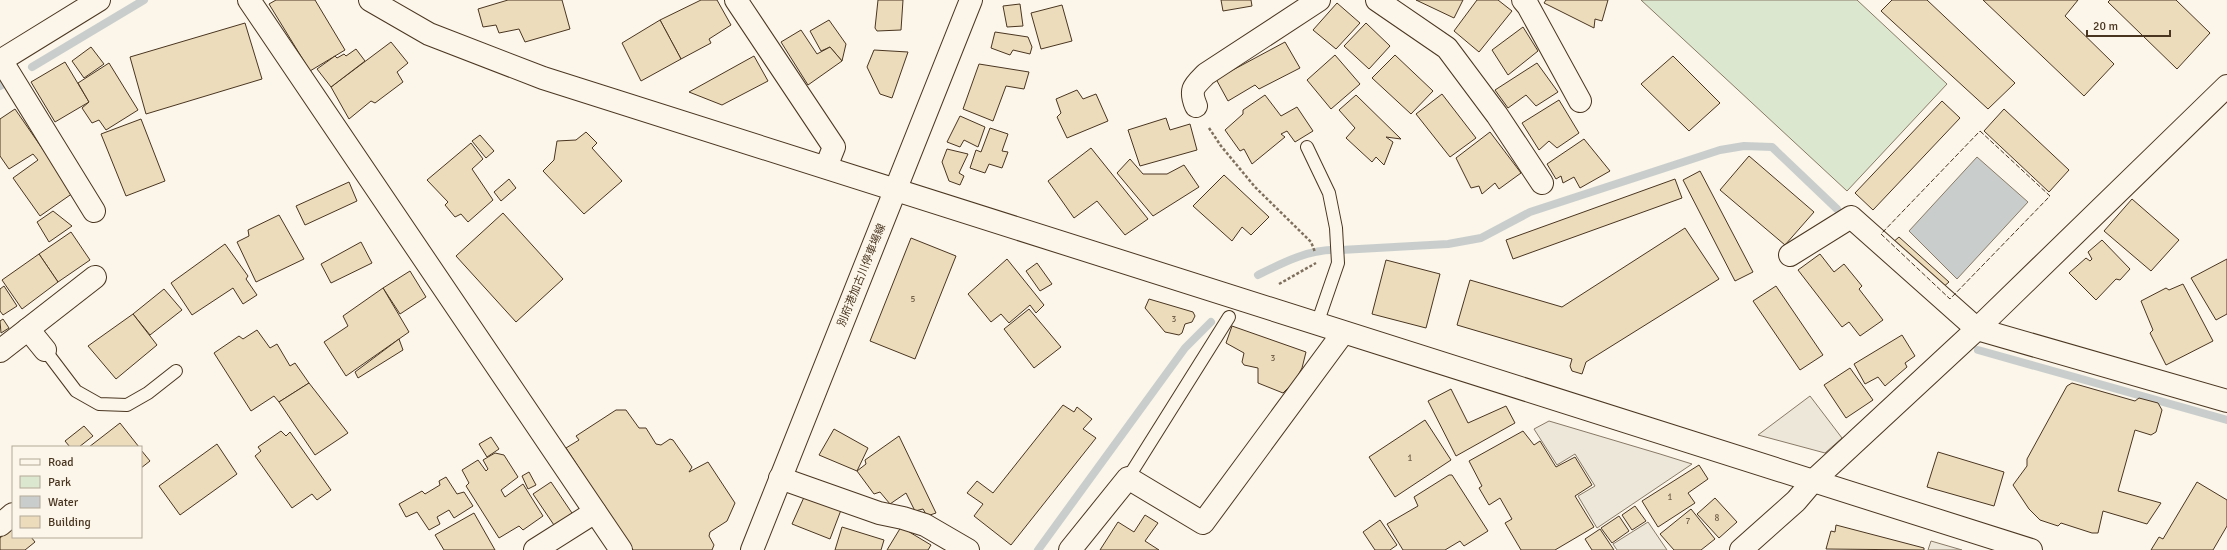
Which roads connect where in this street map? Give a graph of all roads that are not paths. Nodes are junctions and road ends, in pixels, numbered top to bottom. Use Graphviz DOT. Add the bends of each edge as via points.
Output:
graph roads {
  1 [pos="99,0"];
  2 [pos="249,0"];
  3 [pos="370,0"];
  4 [pos="736,0"];
  5 [pos="971,0"];
  6 [pos="1319,0"];
  7 [pos="1377,0"];
  8 [pos="1523,0"];
  9 [pos="1,61"];
  10 [pos="2227,86"];
  11 [pos="1580,101"];
  12 [pos="1196,106"];
  13 [pos="1307,147"];
  14 [pos="826,167"];
  15 [pos="1542,184"];
  16 [pos="895,191"];
  17 [pos="94,211"];
  18 [pos="1790,255"];
  19 [pos="95,277"];
  20 [pos="1229,317"];
  21 [pos="1317,324"];
  22 [pos="28,329"];
  23 [pos="1977,329"];
  24 [pos="1342,333"];
  25 [pos="45,350"];
  26 [pos="0,351"];
  27 [pos="176,371"];
  28 [pos="2227,401"];
  29 [pos="780,478"];
  30 [pos="1128,478"];
  31 [pos="1813,481"];
  32 [pos="596,512"];
  33 [pos="12,515"];
  34 [pos="0,525"];
  35 [pos="535,550"];
  36 [pos="621,550"];
  37 [pos="752,550"];
  38 [pos="968,550"];
  39 [pos="1070,550"];
  40 [pos="1741,550"];
  41 [pos="2031,550"];
  1 -- 9 [label="street"];
  2 -- 32 [label="street"];
  3 -- 14 [label="street" via="429,34 489,59"];
  4 -- 14 [label="street" via="834,147"];
  5 -- 16 [label="street, 別府港加古川停車場線"];
  6 -- 12 [label="street" via="1206,74 1192,91"];
  7 -- 15 [label="street" via="1447,48 1497,115"];
  8 -- 11 [label="street"];
  9 -- 17 [label="street"];
  10 -- 23 [label="street"];
  13 -- 21 [label="lane" via="1329,193 1336,228 1338,263"];
  14 -- 16 [label="street"];
  16 -- 21 [label="street"];
  16 -- 29 [label="street, 別府港加古川停車場線"];
  18 -- 23 [label="street" via="1851,217"];
  19 -- 22 [label="street"];
  20 -- 30 [label="lane"];
  21 -- 24 [label="street"];
  22 -- 25 [label="street"];
  22 -- 26 [label="street"];
  23 -- 28 [label="street"];
  23 -- 31 [label="street"];
  24 -- 30 [label="street" via="1203,523"];
  24 -- 31 [label="street"];
  25 -- 27 [label="lane" via="76,391 99,404 127,405"];
  29 -- 37 [label="street, 別府港加古川停車場線"];
  29 -- 38 [label="street" via="879,513 925,525"];
  30 -- 39 [label="street"];
  31 -- 40 [label="street" via="1796,501"];
  31 -- 41 [label="street"];
  32 -- 35 [label="street"];
  32 -- 36 [label="street"];
  33 -- 34 [label="street"];
}
